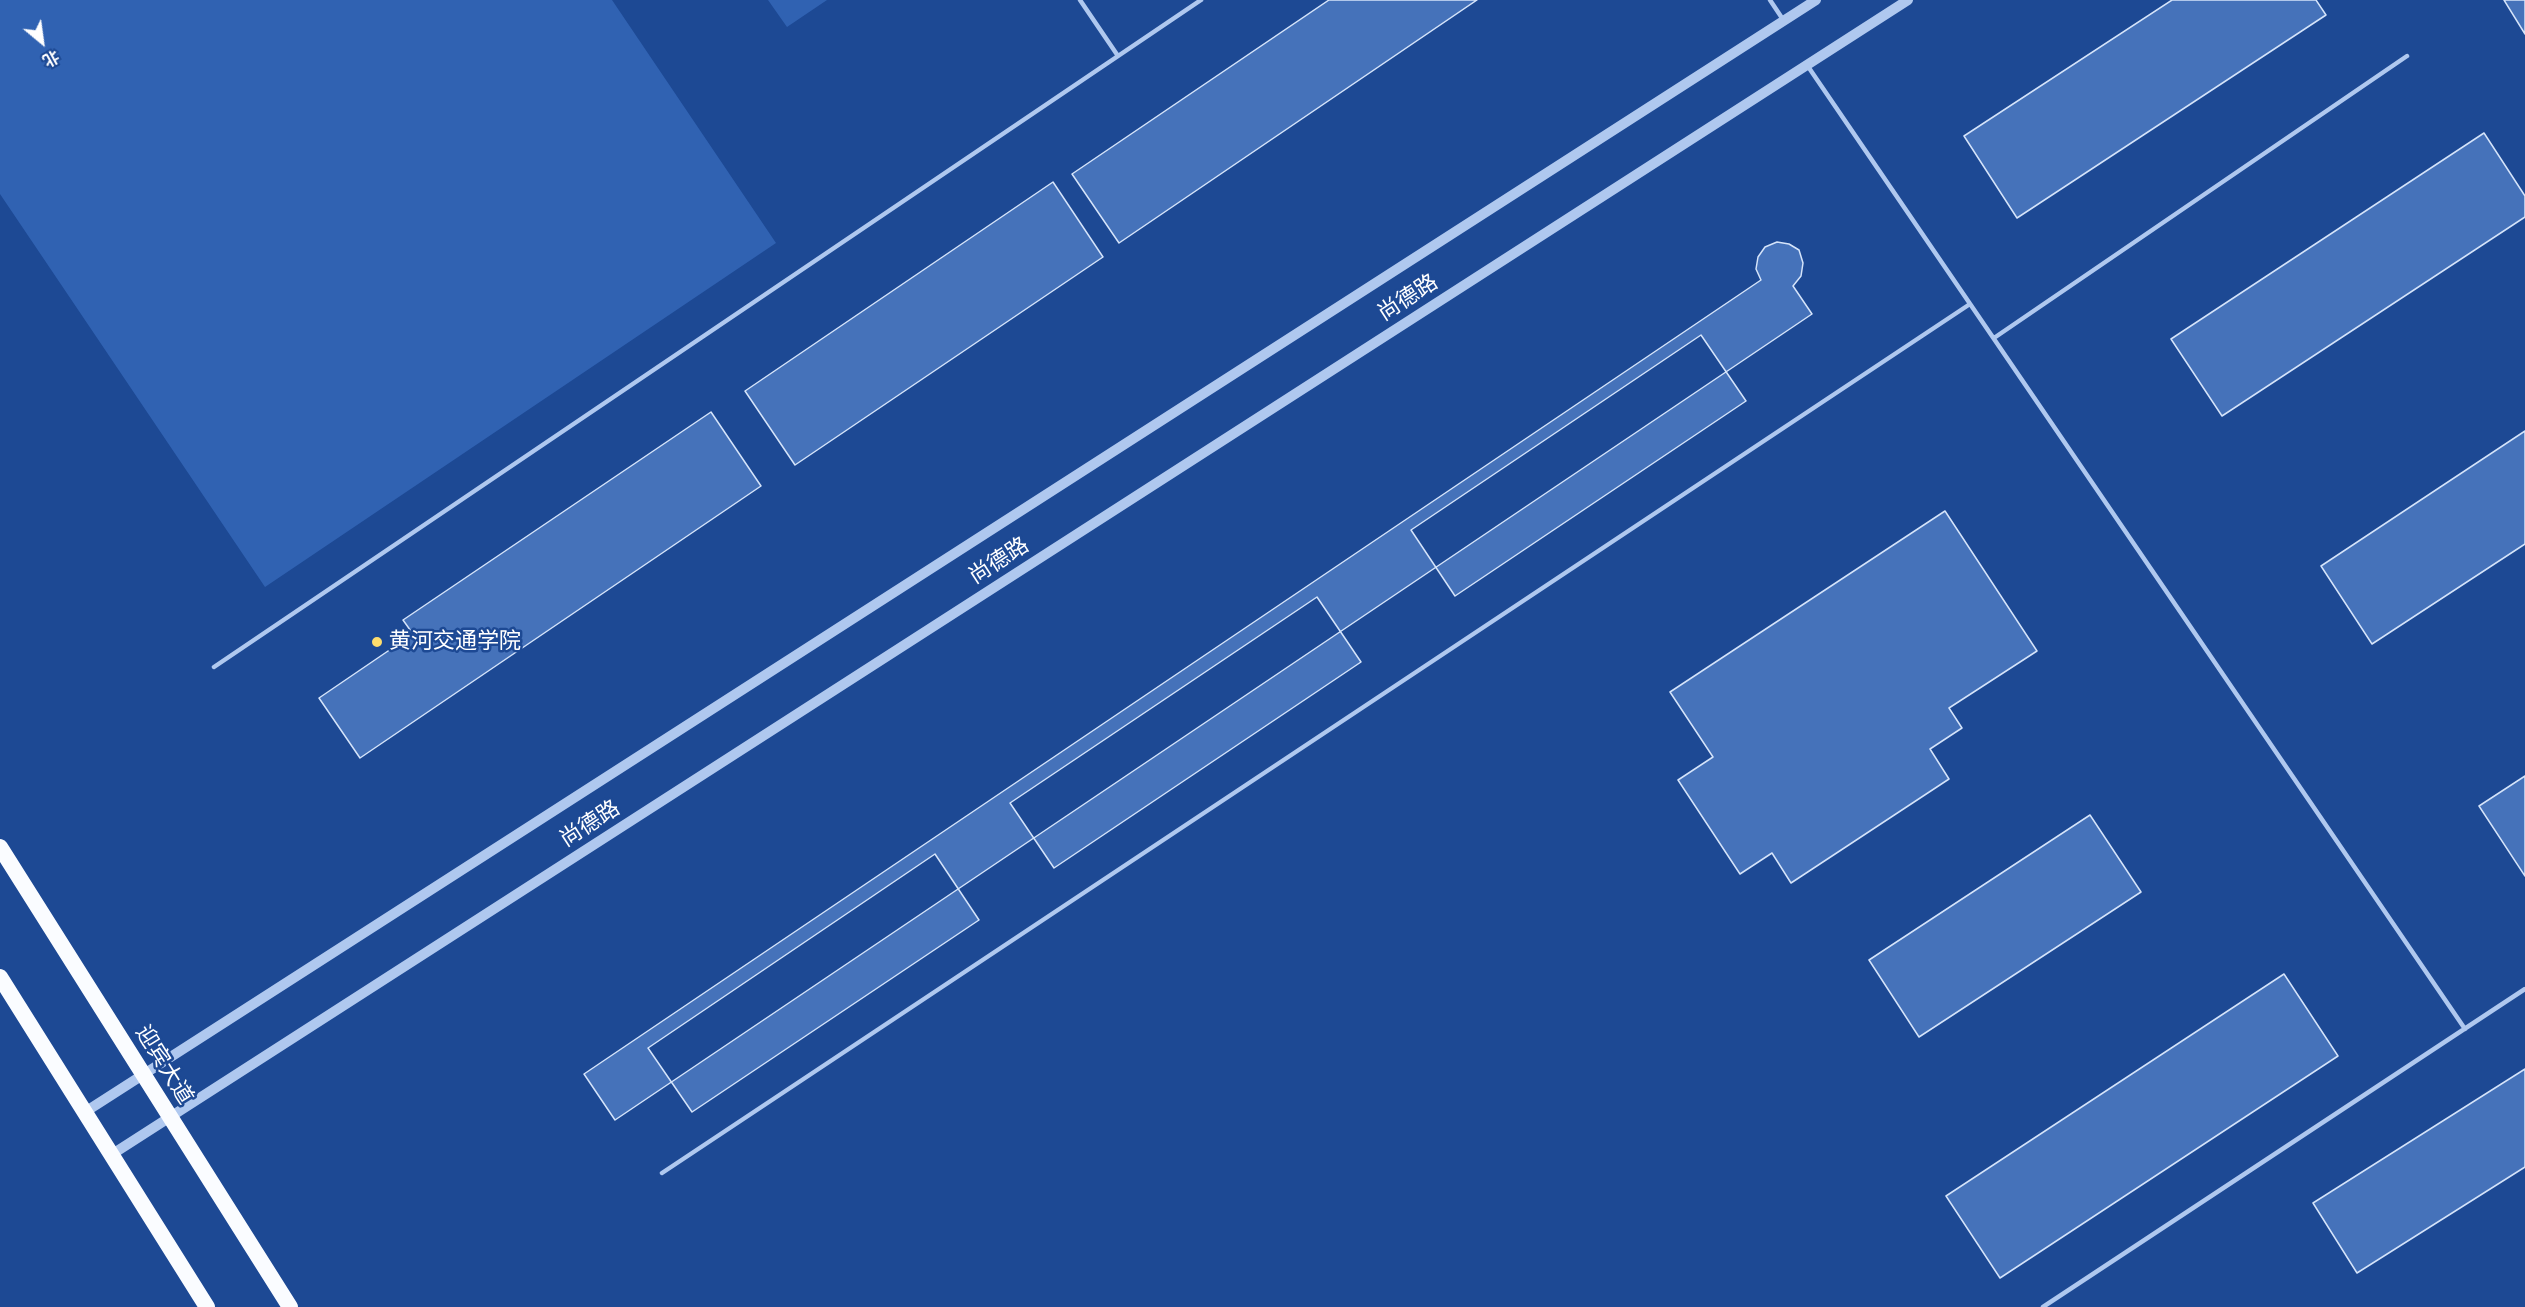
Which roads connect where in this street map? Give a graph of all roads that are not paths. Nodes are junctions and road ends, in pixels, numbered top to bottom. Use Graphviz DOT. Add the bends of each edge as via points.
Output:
graph roads {
  1 [pos="1080,0"];
  2 [pos="1201,0"];
  3 [pos="1770,0"];
  4 [pos="1816,0"];
  5 [pos="1908,0"];
  6 [pos="1784,21"];
  7 [pos="1118,56"];
  8 [pos="2407,56"];
  9 [pos="1807,65"];
  10 [pos="1970,303"];
  11 [pos="1994,338"];
  12 [pos="214,667"];
  13 [pos="0,847"];
  14 [pos="0,977"];
  15 [pos="2525,989"];
  16 [pos="2465,1029"];
  17 [pos="143,1075"];
  18 [pos="85,1112"];
  19 [pos="170,1117"];
  20 [pos="111,1155"];
  21 [pos="662,1173"];
  22 [pos="207,1307"];
  23 [pos="290,1307"];
  24 [pos="2043,1307"];
  1 -- 7 [label="lane"];
  2 -- 7 [label="lane"];
  3 -- 6 [label="lane"];
  4 -- 6 [label="street, 尚德路"];
  5 -- 9 [label="street, 尚德路"];
  6 -- 17 [label="street, 尚德路"];
  7 -- 12 [label="lane"];
  8 -- 11 [label="lane"];
  9 -- 10 [label="lane"];
  9 -- 19 [label="street, 尚德路"];
  10 -- 11 [label="lane"];
  10 -- 21 [label="lane"];
  11 -- 16 [label="lane"];
  13 -- 17 [label="highway, 迎宾大道"];
  14 -- 18 [label="highway"];
  15 -- 16 [label="lane"];
  16 -- 24 [label="lane"];
  17 -- 18 [label="street, 尚德路"];
  17 -- 19 [label="highway, 迎宾大道"];
  18 -- 20 [label="highway"];
  19 -- 20 [label="street, 尚德路"];
  19 -- 23 [label="highway, 迎宾大道"];
  20 -- 22 [label="highway"];
}
